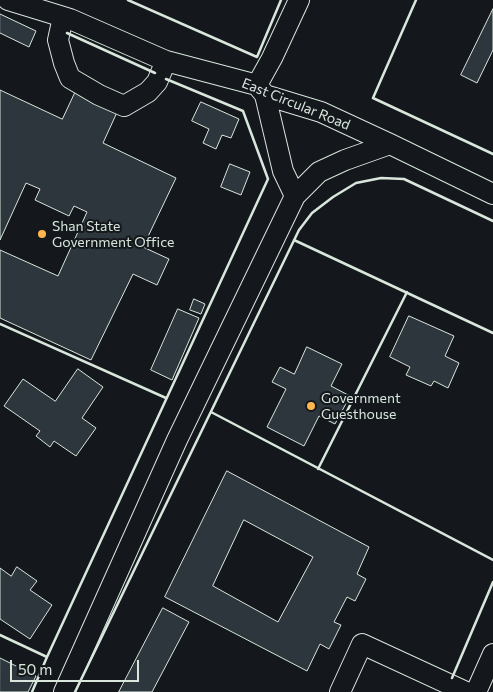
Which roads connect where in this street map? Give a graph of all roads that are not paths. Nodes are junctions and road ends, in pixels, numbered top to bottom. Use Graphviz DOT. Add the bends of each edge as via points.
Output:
graph roads {
  1 [pos="8,0"];
  2 [pos="299,0"];
  3 [pos="63,17"];
  4 [pos="166,61"];
  5 [pos="261,90"];
  6 [pos="390,144"];
  7 [pos="493,194"];
  8 [pos="295,196"];
  9 [pos="493,654"];
  10 [pos="64,692"];
  11 [pos="340,692"];
  12 [pos="466,692"];
  13 [pos="476,692"];
  1 -- 3 [label="street, East Circular Road"];
  2 -- 5 [label="street"];
  3 -- 4 [label="street, East Circular Road"];
  3 -- 4 [label="street" via="58,40 70,78 124,106 148,92 157,82"];
  4 -- 5 [label="street, East Circular Road"];
  5 -- 6 [label="street, East Circular Road" via="321,112"];
  5 -- 8 [label="street" via="283,171"];
  6 -- 7 [label="street, East Circular Road"];
  6 -- 8 [label="street" via="319,172"];
  8 -- 10 [label="street" via="177,440"];
  9 -- 13 [label="street"];
  11 -- 12 [label="street" via="362,644"];
}
